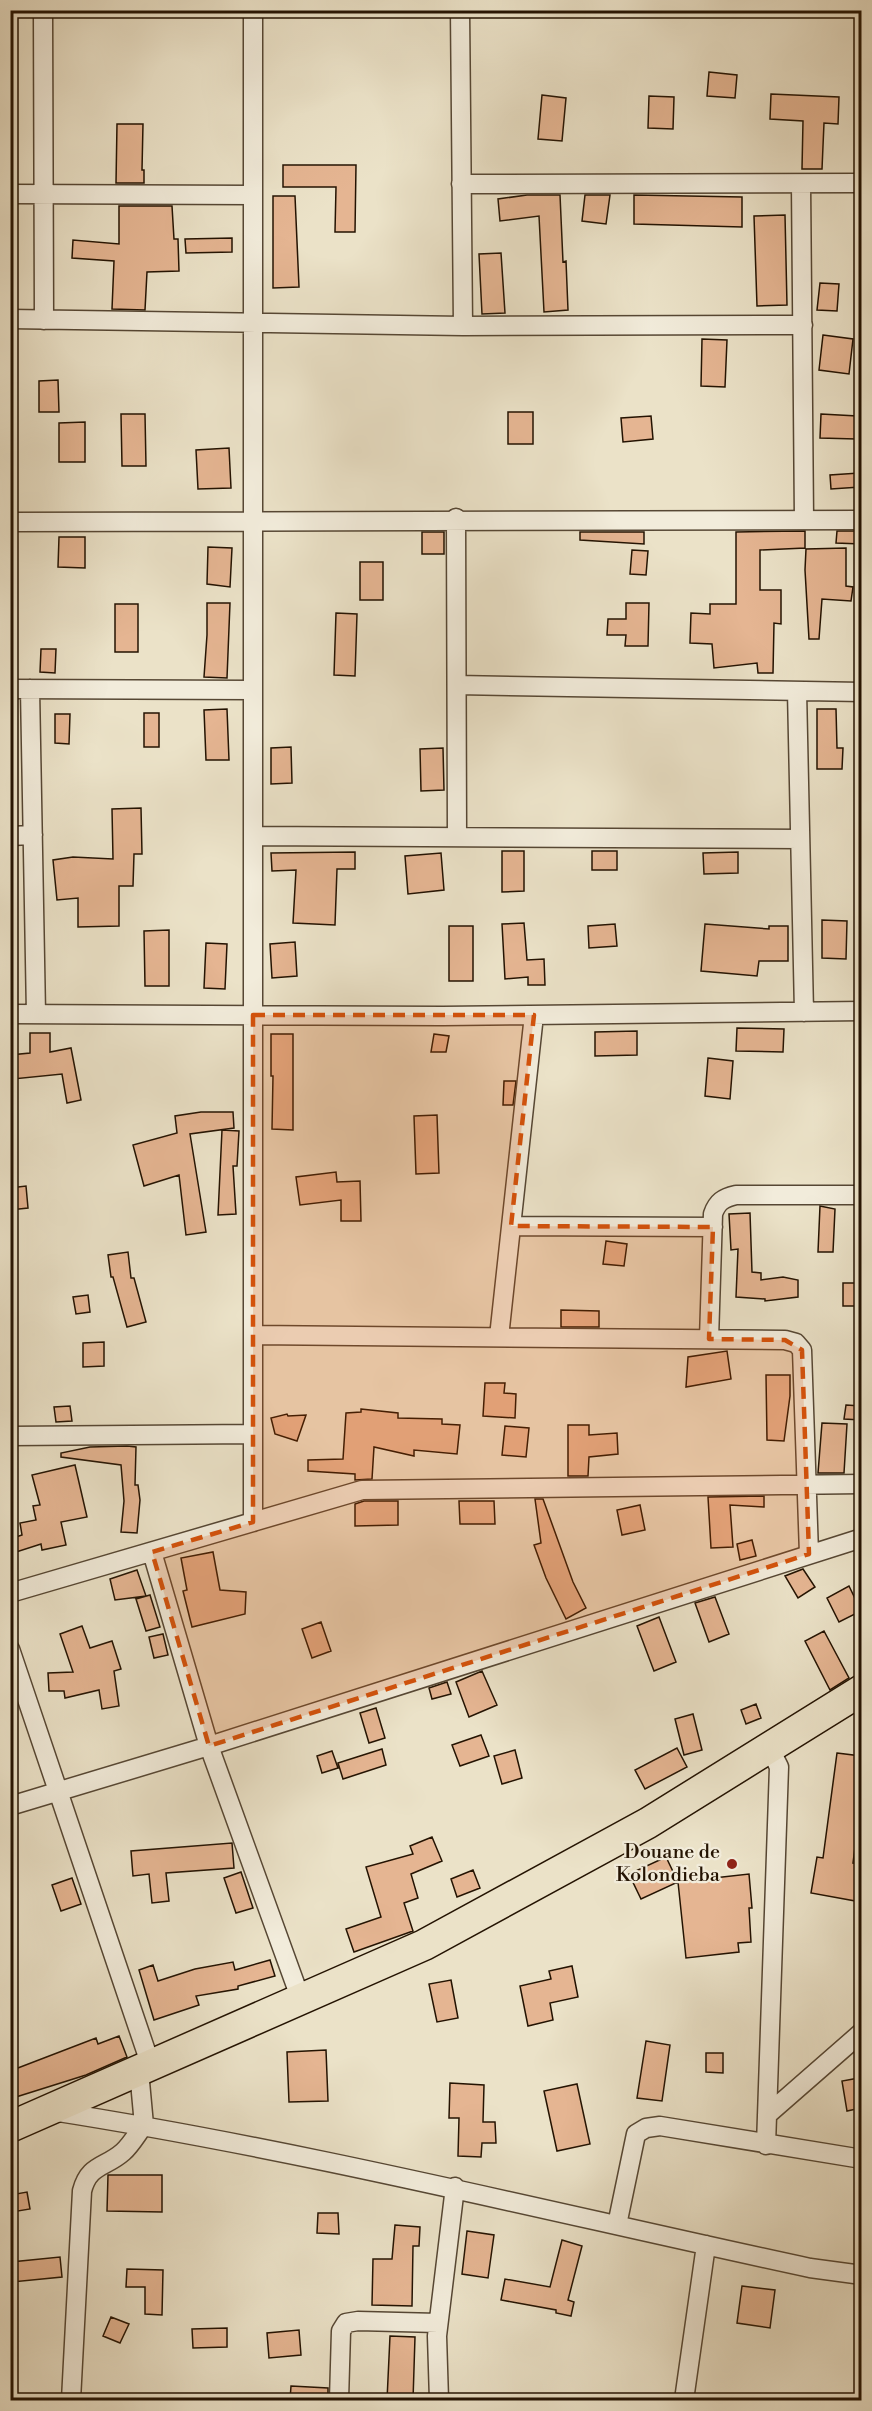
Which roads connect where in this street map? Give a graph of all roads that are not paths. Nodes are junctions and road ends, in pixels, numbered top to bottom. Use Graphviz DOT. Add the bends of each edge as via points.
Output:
graph roads {
  1 [pos="43,10"];
  2 [pos="253,10"];
  3 [pos="460,10"];
  4 [pos="861,183"];
  5 [pos="461,184"];
  6 [pos="801,184"];
  7 [pos="10,194"];
  8 [pos="44,194"];
  9 [pos="253,195"];
  10 [pos="10,319"];
  11 [pos="44,320"];
  12 [pos="253,323"];
  13 [pos="802,325"];
  14 [pos="463,326"];
  15 [pos="456,520"];
  16 [pos="804,520"];
  17 [pos="861,520"];
  18 [pos="10,522"];
  19 [pos="253,522"];
  20 [pos="457,685"];
  21 [pos="10,689"];
  22 [pos="30,689"];
  23 [pos="253,690"];
  24 [pos="797,691"];
  25 [pos="861,692"];
  26 [pos="33,835"];
  27 [pos="10,836"];
  28 [pos="253,836"];
  29 [pos="457,837"];
  30 [pos="799,839"];
  31 [pos="861,1011"];
  32 [pos="804,1012"];
  33 [pos="10,1014"];
  34 [pos="36,1014"];
  35 [pos="253,1015"];
  36 [pos="534,1015"];
  37 [pos="861,1195"];
  38 [pos="511,1226"];
  39 [pos="713,1227"];
  40 [pos="253,1335"];
  41 [pos="499,1337"];
  42 [pos="709,1339"];
  43 [pos="253,1434"];
  44 [pos="10,1436"];
  45 [pos="861,1484"];
  46 [pos="807,1485"];
  47 [pos="253,1522"];
  48 [pos="861,1538"];
  49 [pos="152,1552"];
  50 [pos="809,1554"];
  51 [pos="10,1593"];
  52 [pos="10,1649"];
  53 [pos="861,1690"];
  54 [pos="209,1746"];
  55 [pos="769,1747"];
  56 [pos="58,1790"];
  57 [pos="10,1806"];
  58 [pos="301,2000"];
  59 [pos="861,2032"];
  60 [pos="145,2069"];
  61 [pos="51,2110"];
  62 [pos="766,2115"];
  63 [pos="11,2125"];
  64 [pos="144,2125"];
  65 [pos="766,2145"];
  66 [pos="861,2159"];
  67 [pos="455,2187"];
  68 [pos="617,2225"];
  69 [pos="705,2245"];
  70 [pos="861,2275"];
  71 [pos="438,2323"];
  72 [pos="72,2400"];
  73 [pos="339,2400"];
  74 [pos="439,2400"];
  75 [pos="684,2400"];
  1 -- 8 [label="street"];
  2 -- 9 [label="street"];
  3 -- 5 [label="street"];
  4 -- 6 [label="street"];
  5 -- 6 [label="street"];
  5 -- 14 [label="street"];
  6 -- 13 [label="street"];
  7 -- 8 [label="street"];
  8 -- 9 [label="street"];
  8 -- 11 [label="street"];
  9 -- 12 [label="street"];
  10 -- 11 [label="street"];
  11 -- 12 [label="street"];
  12 -- 14 [label="street"];
  12 -- 19 [label="street"];
  13 -- 14 [label="street"];
  13 -- 16 [label="street"];
  15 -- 16 [label="street"];
  15 -- 19 [label="street"];
  15 -- 20 [label="street"];
  16 -- 17 [label="street"];
  18 -- 19 [label="street"];
  19 -- 23 [label="street"];
  20 -- 24 [label="street"];
  20 -- 29 [label="street"];
  21 -- 22 [label="street"];
  22 -- 23 [label="street"];
  22 -- 26 [label="street"];
  23 -- 28 [label="street"];
  24 -- 25 [label="street"];
  24 -- 30 [label="street"];
  26 -- 27 [label="street"];
  26 -- 34 [label="street"];
  28 -- 29 [label="street"];
  28 -- 35 [label="street"];
  29 -- 30 [label="street"];
  30 -- 32 [label="street"];
  31 -- 32 [label="street"];
  32 -- 36 [label="street"];
  33 -- 34 [label="street"];
  34 -- 35 [label="street"];
  35 -- 36 [label="street"];
  35 -- 40 [label="street"];
  36 -- 38 [label="street"];
  37 -- 39 [label="street" via="725,1197 712,1214"];
  38 -- 39 [label="street"];
  38 -- 41 [label="street"];
  39 -- 42 [label="street"];
  40 -- 41 [label="street"];
  40 -- 43 [label="street"];
  41 -- 42 [label="street"];
  42 -- 46 [label="street" via="785,1340 802,1350"];
  43 -- 44 [label="street"];
  43 -- 47 [label="street"];
  45 -- 46 [label="street"];
  46 -- 47 [label="street" via="362,1490"];
  46 -- 50 [label="street"];
  47 -- 49 [label="street"];
  48 -- 50 [label="street"];
  49 -- 51 [label="street"];
  49 -- 54 [label="street"];
  50 -- 54 [label="street"];
  52 -- 56 [label="street"];
  53 -- 55 [label="main road"];
  54 -- 56 [label="street"];
  54 -- 58 [label="street"];
  55 -- 58 [label="main road" via="648,1823 424,1945"];
  55 -- 62 [label="street" via="779,1767"];
  56 -- 57 [label="street"];
  56 -- 60 [label="street"];
  58 -- 60 [label="main road"];
  59 -- 62 [label="street"];
  60 -- 61 [label="main road"];
  60 -- 64 [label="street"];
  61 -- 63 [label="main road"];
  61 -- 64 [label="street"];
  62 -- 65 [label="street"];
  64 -- 67 [label="street"];
  64 -- 72 [label="street" via="123,2152 92,2170 85,2179"];
  65 -- 66 [label="street"];
  65 -- 68 [label="street" via="660,2126 646,2128 636,2134"];
  67 -- 68 [label="street"];
  67 -- 71 [label="street"];
  68 -- 69 [label="street"];
  69 -- 70 [label="street"];
  69 -- 75 [label="street"];
  71 -- 73 [label="street" via="346,2323 340,2331"];
  71 -- 74 [label="street"];
}
